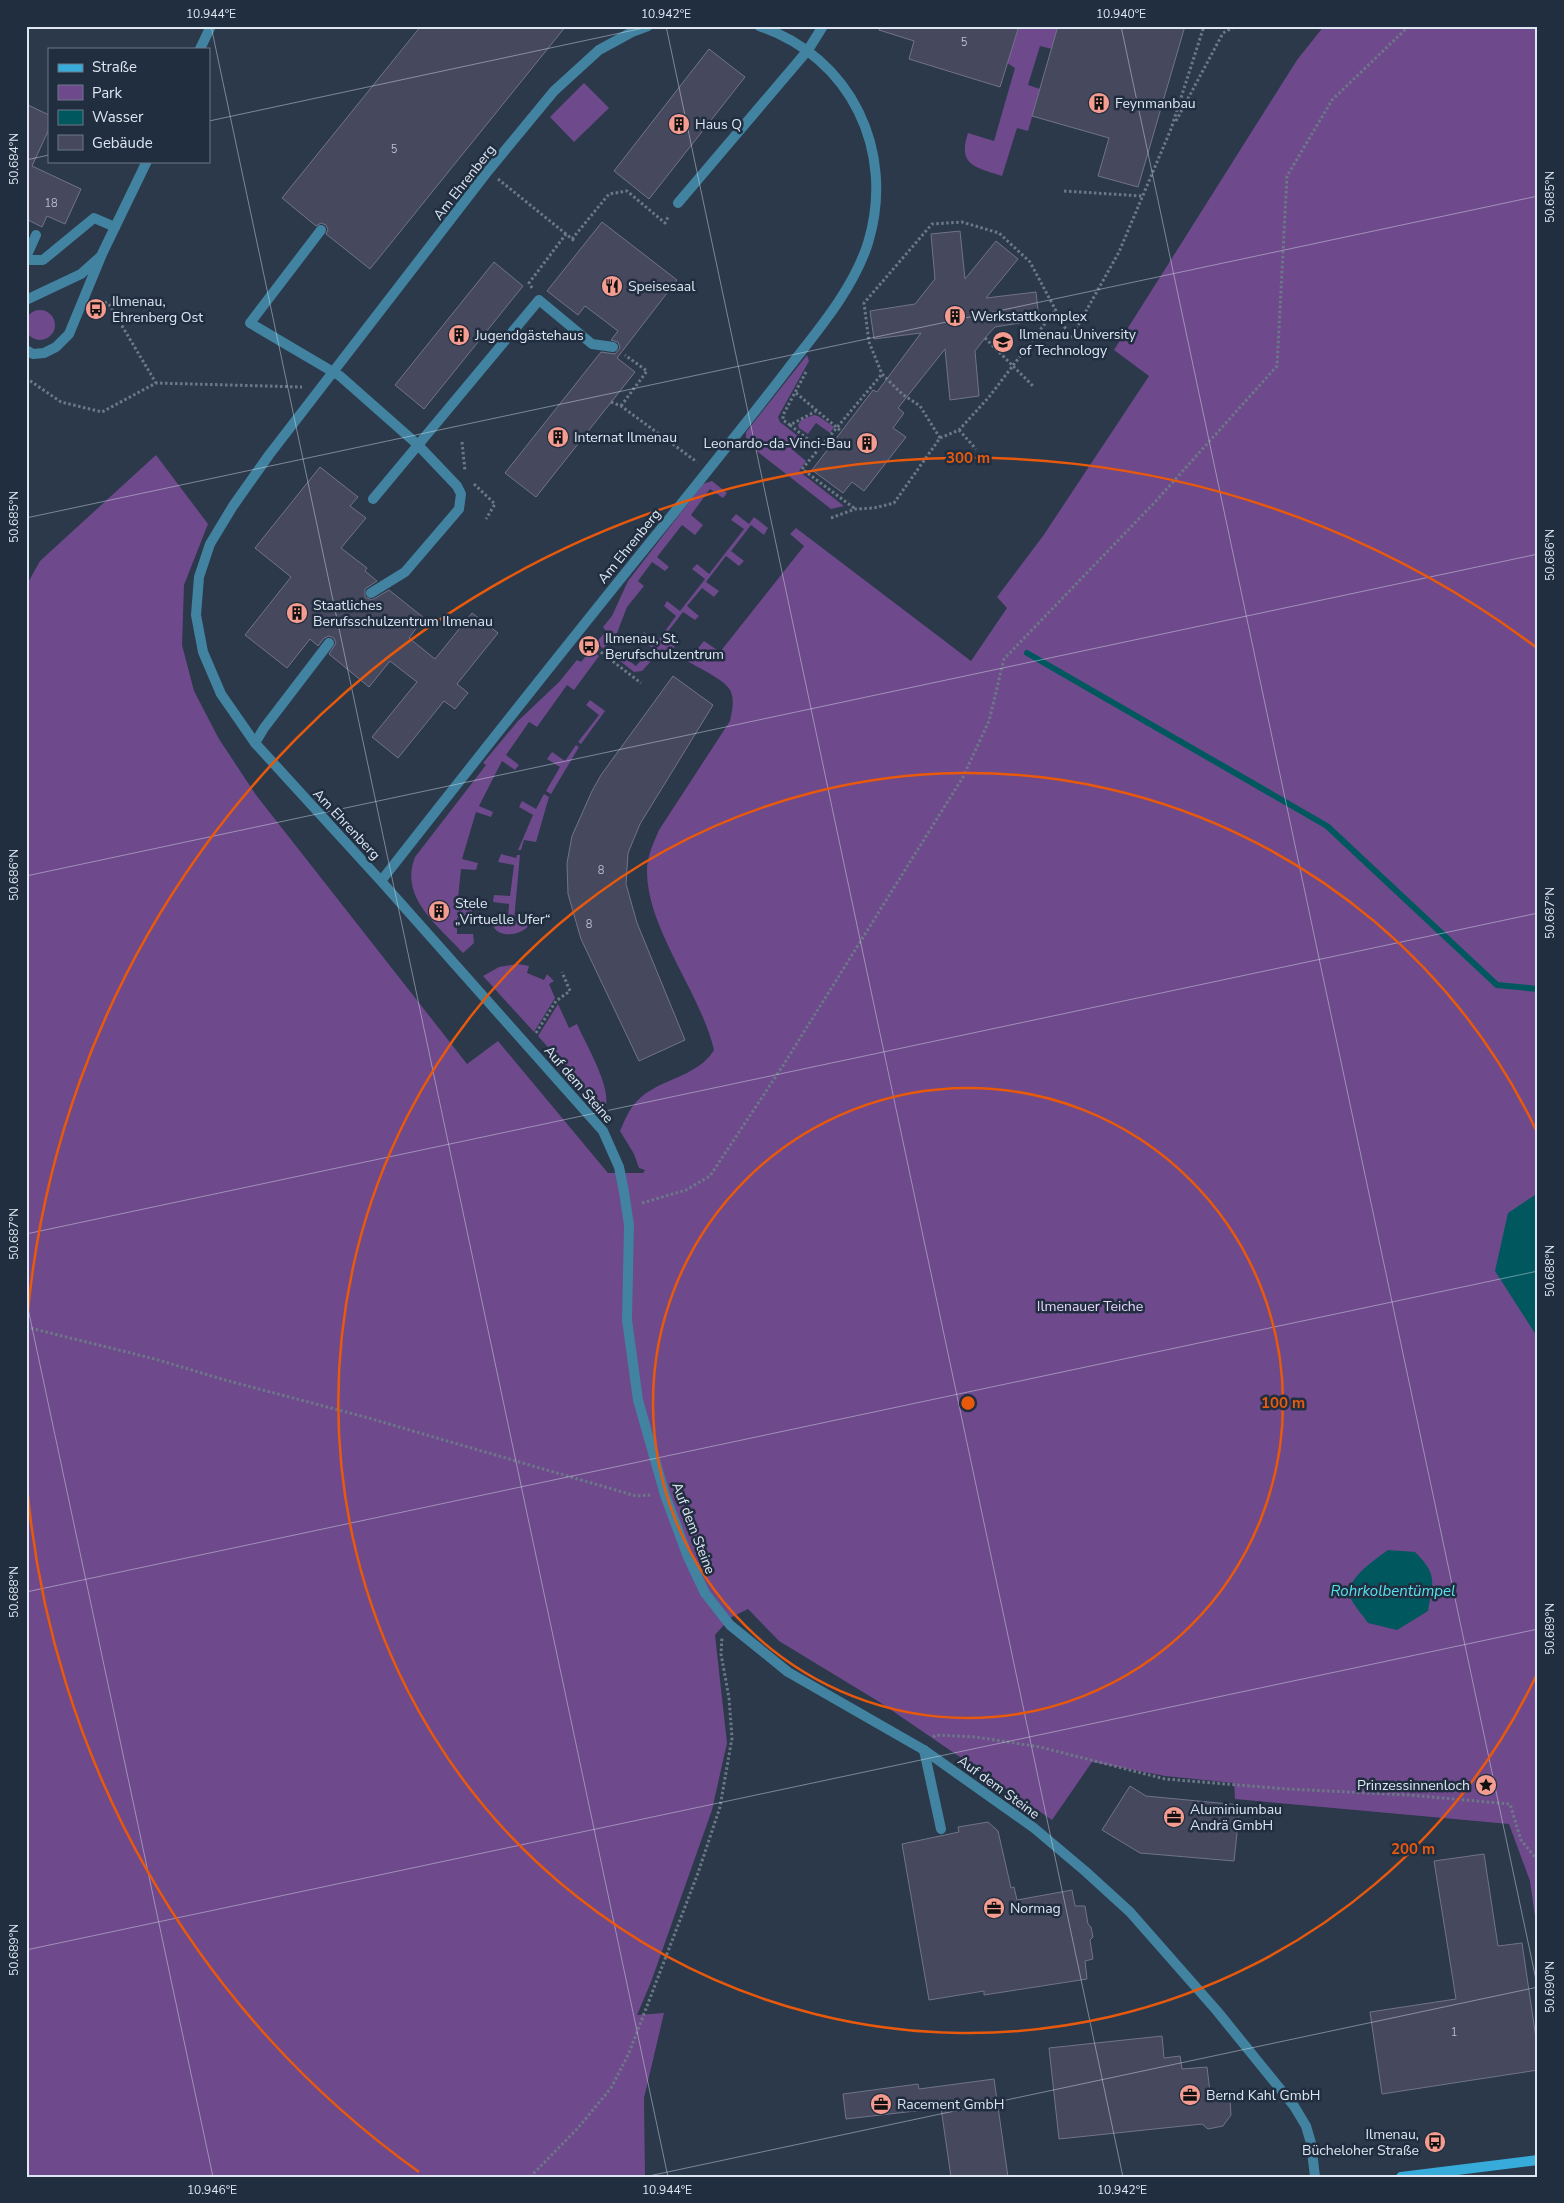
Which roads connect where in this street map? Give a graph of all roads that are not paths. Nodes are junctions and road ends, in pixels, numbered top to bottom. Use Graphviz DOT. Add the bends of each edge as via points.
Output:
graph roads {
  1 [pos="211,26"];
  2 [pos="648,26"];
  3 [pos="759,26"];
  4 [pos="823,26"];
  5 [pos="200,48"];
  6 [pos="808,50"];
  7 [pos="147,162"];
  8 [pos="678,202"];
  9 [pos="116,227"];
  10 [pos="321,230"];
  11 [pos="36,236"];
  12 [pos="102,254"];
  13 [pos="26,258"];
  14 [pos="26,300"];
  15 [pos="613,347"];
  16 [pos="26,350"];
  17 [pos="334,373"];
  18 [pos="417,444"];
  19 [pos="373,499"];
  20 [pos="371,593"];
  21 [pos="329,643"];
  22 [pos="256,742"];
  23 [pos="381,880"];
  24 [pos="924,1750"];
  25 [pos="941,1829"];
  26 [pos="1538,2160"];
  27 [pos="1462,2173"];
  28 [pos="1315,2177"];
  29 [pos="1401,2177"];
  1 -- 5 [label="street"];
  2 -- 17 [label="street, Am Ehrenberg" via="600,50 554,91 488,171"];
  3 -- 6 [label="street, Am Ehrenberg" via="777,32"];
  4 -- 6 [label="street"];
  6 -- 8 [label="street"];
  6 -- 23 [label="street, Am Ehrenberg" via="850,94 864,120 873,151 875,208 868,242 857,270 808,343"];
  7 -- 9 [label="street"];
  9 -- 12 [label="street"];
  9 -- 13 [label="street" via="94,218 43,260"];
  10 -- 17 [label="street" via="250,323"];
  11 -- 13 [label="street"];
  12 -- 14 [label="street" via="81,274"];
  12 -- 16 [label="street" via="69,334 44,353 32,354"];
  15 -- 18 [label="street" via="592,344 539,300"];
  17 -- 18 [label="street"];
  17 -- 22 [label="street, Am Ehrenberg" via="232,506 210,544 199,577 196,616 203,652 221,694"];
  18 -- 19 [label="street"];
  18 -- 20 [label="street" via="457,486 461,494 459,509 405,572"];
  21 -- 22 [label="street"];
  22 -- 23 [label="street, Am Ehrenberg"];
  23 -- 24 [label="street, Auf dem Steine" via="603,1131 613,1150 623,1183 629,1225 626,1320 638,1400 665,1495 705,1593 730,1625 788,1672"];
  24 -- 25 [label="street"];
  24 -- 28 [label="street, Auf dem Steine" via="1034,1828 1085,1871 1150,1934 1294,2106 1306,2126"];
  26 -- 27 [label="main road"];
  27 -- 29 [label="main road"];
}
